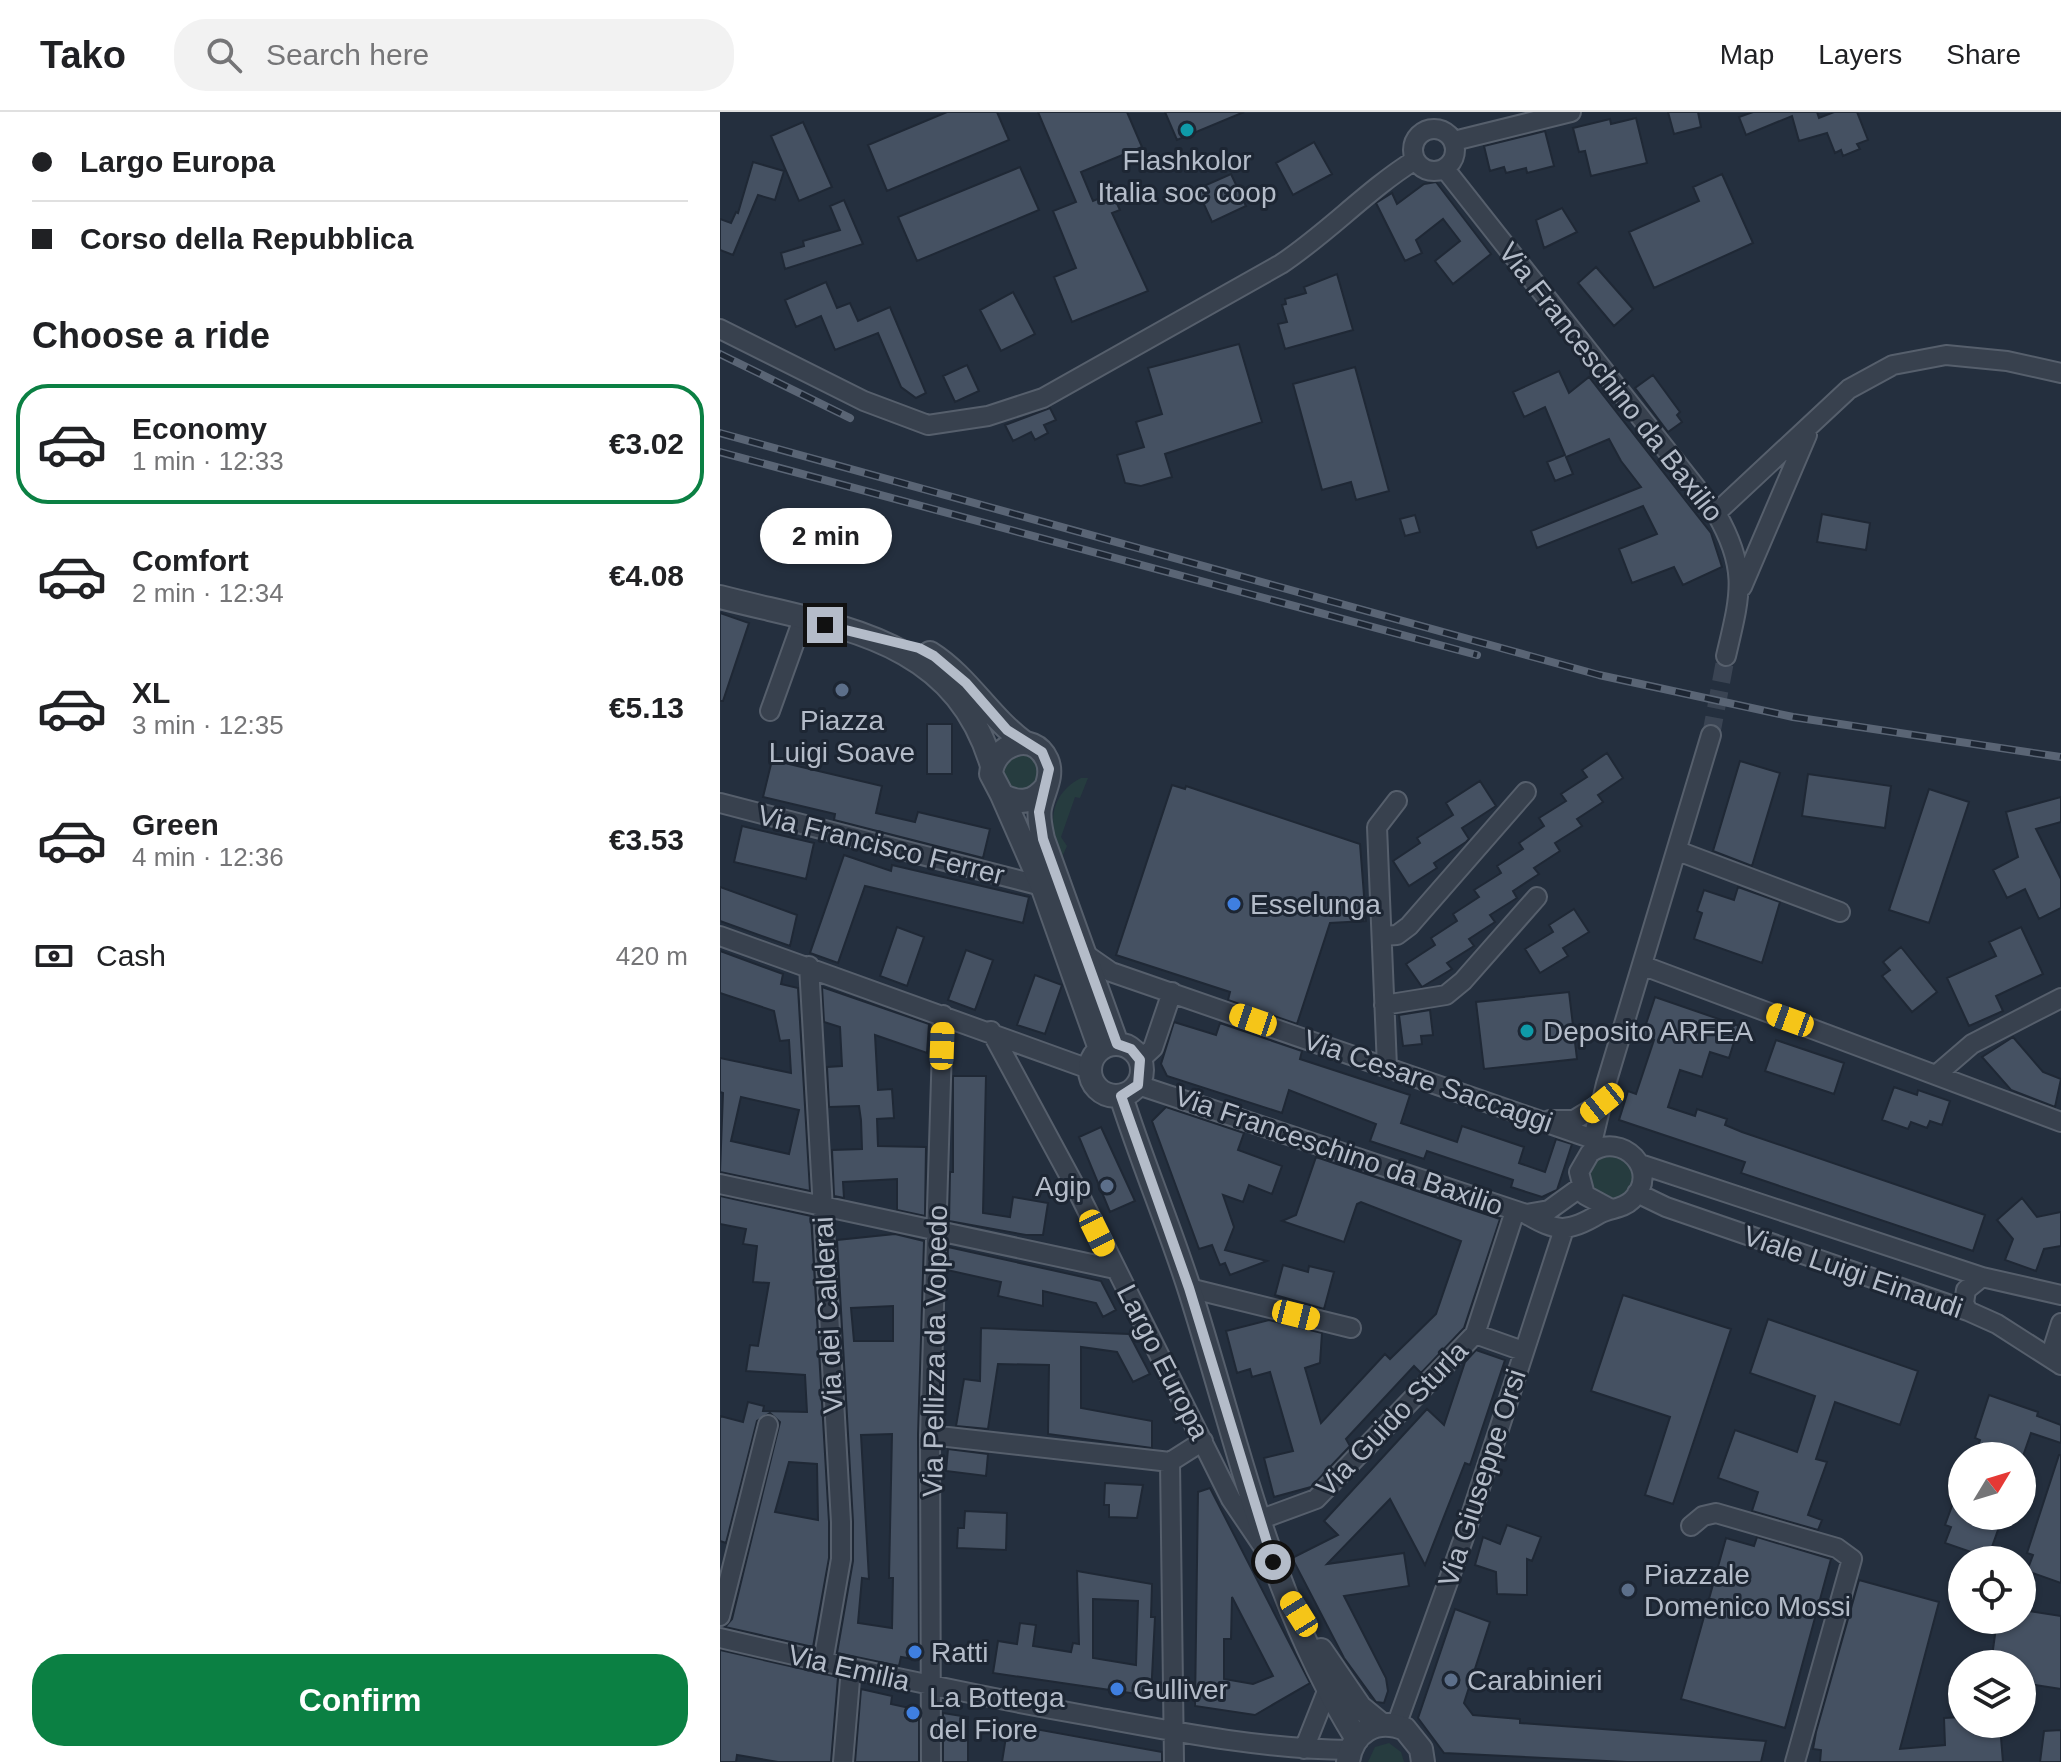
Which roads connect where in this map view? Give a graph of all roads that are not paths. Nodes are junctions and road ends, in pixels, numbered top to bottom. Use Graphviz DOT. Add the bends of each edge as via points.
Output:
graph roads {
  1 [pos="1441,112"];
  2 [pos="1571,112"];
  3 [pos="1448,136"];
  4 [pos="1415,160"];
  5 [pos="1445,169"];
  6 [pos="720,329"];
  7 [pos="2061,373"];
  8 [pos="1810,429"];
  9 [pos="1716,513"];
  10 [pos="1742,587"];
  11 [pos="720,597"];
  12 [pos="803,619"];
  13 [pos="871,637"];
  14 [pos="1726,656"];
  15 [pos="770,711"];
  16 [pos="1711,735"];
  17 [pos="1025,743"];
  18 [pos="992,766"];
  19 [pos="1046,787"];
  20 [pos="1526,792"];
  21 [pos="1002,795"];
  22 [pos="1397,801"];
  23 [pos="720,803"];
  24 [pos="1678,851"];
  25 [pos="1042,886"];
  26 [pos="1537,897"];
  27 [pos="1840,912"];
  28 [pos="720,936"];
  29 [pos="1382,936"];
  30 [pos="1085,954"];
  31 [pos="809,966"];
  32 [pos="1644,966"];
  33 [pos="1172,992"];
  34 [pos="2061,998"];
  35 [pos="1384,1005"];
  36 [pos="943,1015"];
  37 [pos="991,1031"];
  38 [pos="1109,1046"];
  39 [pos="1140,1060"];
  40 [pos="1387,1067"];
  41 [pos="1089,1069"];
  42 [pos="1936,1075"];
  43 [pos="1129,1091"];
  44 [pos="1602,1103"];
  45 [pos="1538,1119"];
  46 [pos="2061,1122"];
  47 [pos="1595,1144"];
  48 [pos="1640,1164"];
  49 [pos="720,1184"];
  50 [pos="1581,1187"];
  51 [pos="1637,1193"];
  52 [pos="822,1207"];
  53 [pos="1609,1208"];
  54 [pos="1520,1213"];
  55 [pos="1564,1229"];
  56 [pos="937,1233"];
  57 [pos="1115,1269"];
  58 [pos="2061,1273"];
  59 [pos="1982,1277"];
  60 [pos="1189,1288"];
  61 [pos="2058,1294"];
  62 [pos="1968,1311"];
  63 [pos="2061,1323"];
  64 [pos="1351,1328"];
  65 [pos="1475,1334"];
  66 [pos="1523,1351"];
  67 [pos="2061,1365"];
  68 [pos="768,1425"];
  69 [pos="930,1435"];
  70 [pos="1203,1441"];
  71 [pos="1170,1462"];
  72 [pos="1259,1520"];
  73 [pos="1691,1526"];
  74 [pos="1273,1562"];
  75 [pos="1282,1588"];
  76 [pos="720,1616"];
  77 [pos="720,1638"];
  78 [pos="823,1662"];
  79 [pos="851,1668"];
  80 [pos="933,1688"];
  81 [pos="1327,1691"];
  82 [pos="1389,1725"];
  83 [pos="1175,1732"];
  84 [pos="1351,1750"];
  85 [pos="1311,1756"];
  86 [pos="843,1762"];
  87 [pos="931,1762"];
  88 [pos="1174,1762"];
  89 [pos="1424,1762"];
  90 [pos="1795,1762"];
  1 -- 3 [label="street"];
  2 -- 3 [label="street"];
  3 -- 4 [label="street" via="1430,129 1420,135"];
  3 -- 5 [label="street" via="1454,160"];
  4 -- 5 [label="street" via="1429,172"];
  4 -- 6 [label="street" via="1281,264 1043,398 988,416 928,425 864,401"];
  5 -- 9 [label="street, Via Franceschino da Baxilio"];
  7 -- 8 [label="street" via="1946,355 1893,365 1849,389"];
  8 -- 9 [label="street"];
  8 -- 10 [label="street"];
  9 -- 10 [label="street, Via Franceschino da Baxilio" via="1731,539"];
  10 -- 14 [label="street, Via Franceschino da Baxilio"];
  11 -- 12 [label="street"];
  12 -- 13 [label="street"];
  12 -- 15 [label="street"];
  13 -- 17 [label="street" via="934,656"];
  13 -- 18 [label="street" via="897,647 936,675 979,728"];
  16 -- 24 [label="street"];
  17 -- 18 [label="street" via="1007,746"];
  17 -- 19 [label="street" via="1047,760"];
  18 -- 21 [label="street" via="993,782"];
  19 -- 21 [label="street" via="1021,802"];
  19 -- 30 [label="street" via="1039,812 1043,839"];
  20 -- 29 [label="street" via="1409,926 1397,935"];
  21 -- 25 [label="street"];
  22 -- 29 [label="street" via="1377,827"];
  23 -- 25 [label="street, Via Francisco Ferrer"];
  24 -- 27 [label="street"];
  24 -- 32 [label="street"];
  25 -- 38 [label="street"];
  26 -- 35 [label="street" via="1446,995"];
  28 -- 31 [label="street"];
  29 -- 35 [label="street"];
  30 -- 33 [label="street, Via Cesare Saccaggi" via="1111,972"];
  30 -- 38 [label="street"];
  31 -- 36 [label="street"];
  31 -- 52 [label="street, Via dei Calderai"];
  32 -- 42 [label="street"];
  32 -- 44 [label="street"];
  33 -- 39 [label="street" via="1153,1048"];
  33 -- 40 [label="street, Via Cesare Saccaggi"];
  34 -- 42 [label="street" via="1972,1044"];
  35 -- 40 [label="street"];
  36 -- 37 [label="street"];
  36 -- 56 [label="street, Via Pellizza da Volpedo"];
  37 -- 41 [label="street"];
  37 -- 57 [label="street, Largo Europa"];
  38 -- 39 [label="street" via="1131,1049"];
  38 -- 41 [label="street"];
  39 -- 43 [label="street"];
  40 -- 45 [label="street, Via Cesare Saccaggi"];
  41 -- 43 [label="street" via="1098,1090"];
  42 -- 46 [label="street"];
  43 -- 54 [label="street, Via Franceschino da Baxilio"];
  43 -- 60 [label="street, Largo Europa"];
  44 -- 45 [label="street" via="1574,1120"];
  44 -- 47 [label="street"];
  45 -- 47 [label="street, Via Cesare Saccaggi"];
  47 -- 48 [label="street" via="1619,1146"];
  47 -- 50 [label="street" via="1581,1165"];
  48 -- 51 [label="street"];
  48 -- 59 [label="street, Viale Luigi Einaudi"];
  49 -- 52 [label="street"];
  50 -- 53 [label="street" via="1592,1202"];
  50 -- 54 [label="street, Via Franceschino da Baxilio" via="1549,1210"];
  51 -- 53 [label="street" via="1625,1205"];
  51 -- 62 [label="street, Viale Luigi Einaudi"];
  52 -- 56 [label="street"];
  52 -- 78 [label="street, Via dei Calderai" via="841,1559"];
  53 -- 55 [label="street"];
  54 -- 55 [label="street"];
  54 -- 65 [label="street"];
  55 -- 66 [label="street, Via Giuseppe Orsi"];
  56 -- 57 [label="street"];
  56 -- 69 [label="street, Via Pellizza da Volpedo"];
  57 -- 70 [label="street, Largo Europa"];
  58 -- 61 [label="street"];
  59 -- 61 [label="street, Viale Luigi Einaudi"];
  59 -- 62 [label="street" via="1966,1290"];
  60 -- 64 [label="street"];
  60 -- 72 [label="street, Largo Europa"];
  62 -- 67 [label="street, Viale Luigi Einaudi"];
  63 -- 67 [label="street" via="2054,1345"];
  65 -- 66 [label="street, Via Guido Sturla"];
  65 -- 72 [label="street, Via Guido Sturla" via="1316,1499"];
  66 -- 82 [label="street, Via Giuseppe Orsi" via="1463,1540"];
  68 -- 76 [label="street"];
  69 -- 71 [label="street"];
  69 -- 80 [label="street, Via Pellizza da Volpedo"];
  70 -- 71 [label="street"];
  70 -- 74 [label="street, Largo Europa" via="1231,1499"];
  71 -- 83 [label="street"];
  72 -- 74 [label="street, Largo Europa"];
  73 -- 90 [label="street" via="1716,1513 1837,1548 1852,1559"];
  74 -- 75 [label="street, Largo Europa"];
  75 -- 81 [label="street, Largo Europa"];
  75 -- 82 [label="street, Largo Europa" via="1344,1687 1360,1707"];
  77 -- 78 [label="street, Via Emilia"];
  78 -- 79 [label="street, Via Emilia"];
  79 -- 80 [label="street, Via Emilia"];
  79 -- 86 [label="street"];
  80 -- 83 [label="street, Via Emilia"];
  80 -- 87 [label="street, Via Pellizza da Volpedo"];
  81 -- 84 [label="street, Largo Europa"];
  81 -- 85 [label="street"];
  82 -- 84 [label="street" via="1365,1729"];
  82 -- 89 [label="street, Largo Europa" via="1415,1738"];
  83 -- 85 [label="street, Via Emilia"];
  83 -- 88 [label="street"];
  84 -- 85 [label="street, Via Emilia"];
}
